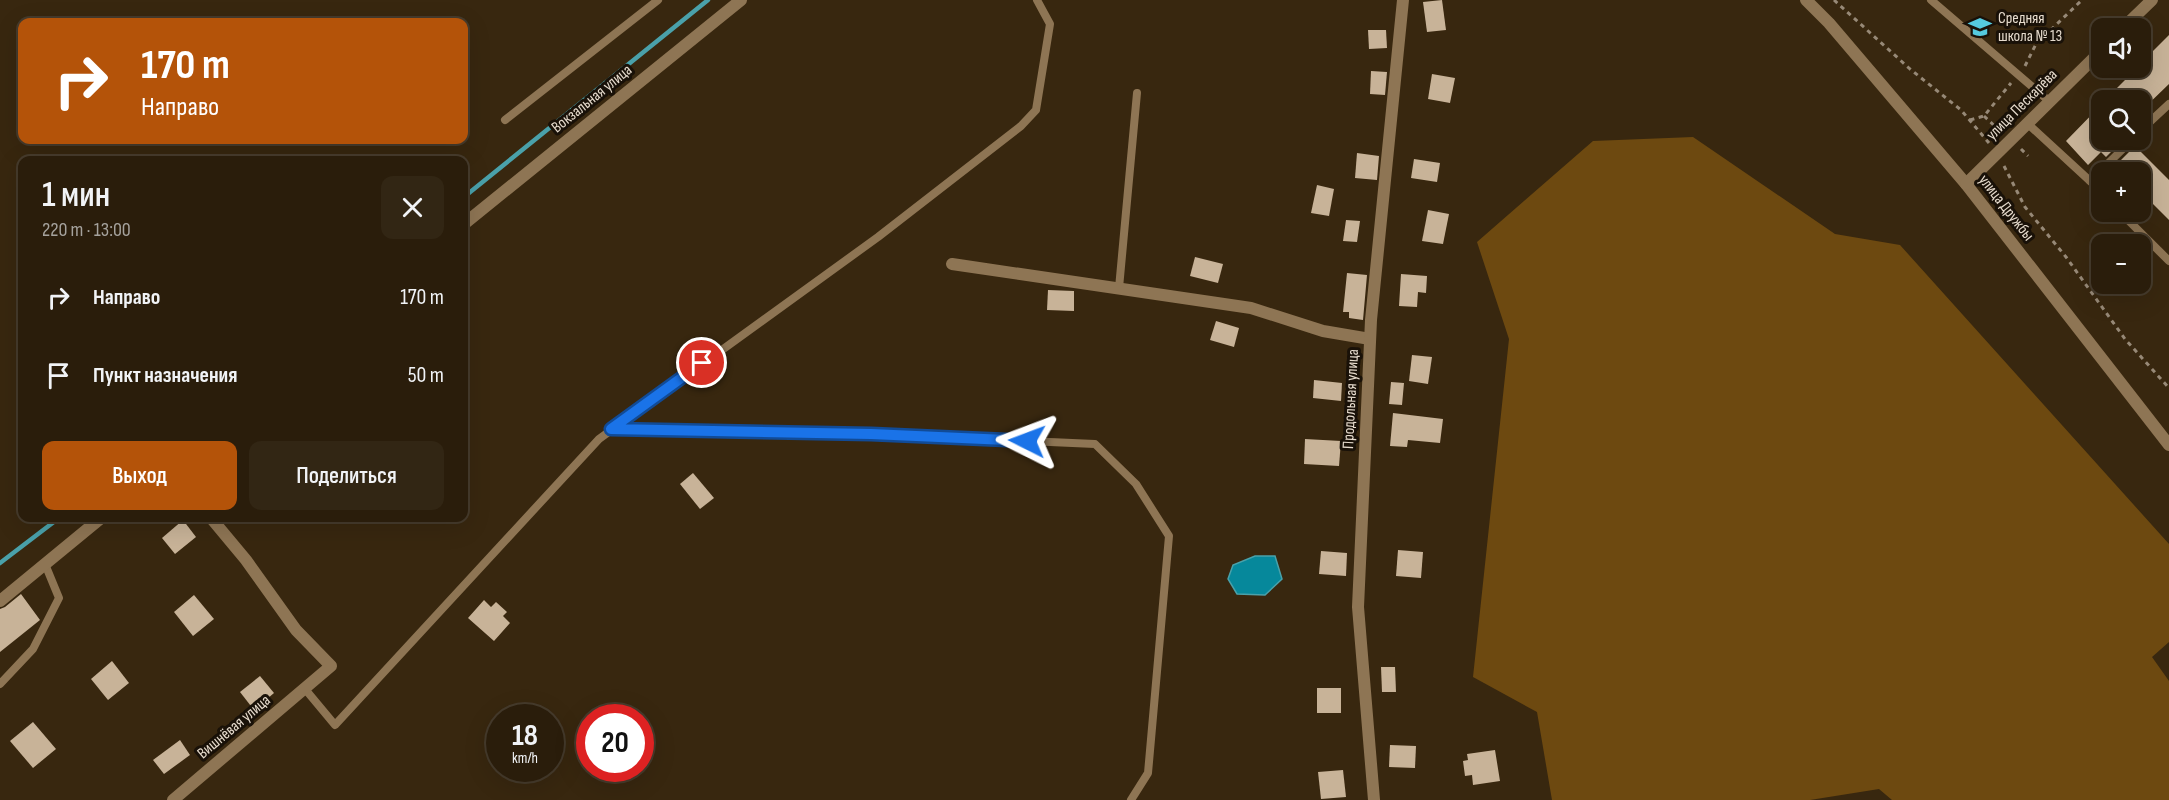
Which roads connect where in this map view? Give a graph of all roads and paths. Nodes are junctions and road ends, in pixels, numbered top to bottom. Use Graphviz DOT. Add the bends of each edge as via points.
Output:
graph roads {
  1 [pos="658,0"];
  2 [pos="741,0"];
  3 [pos="1037,0"];
  4 [pos="1403,0"];
  5 [pos="1806,0"];
  6 [pos="1834,0"];
  7 [pos="1931,0"];
  8 [pos="2082,0"];
  9 [pos="2152,0"];
  10 [pos="2133,18"];
  11 [pos="2091,61"];
  12 [pos="2018,74"];
  13 [pos="1137,93"];
  14 [pos="2049,101"];
  15 [pos="2169,104"];
  16 [pos="505,120"];
  17 [pos="1970,120"];
  18 [pos="2151,121"];
  19 [pos="2027,123"];
  20 [pos="2122,150"];
  21 [pos="1997,153"];
  22 [pos="2090,181"];
  23 [pos="1966,184"];
  24 [pos="468,221"];
  25 [pos="2130,222"];
  26 [pos="2169,261"];
  27 [pos="952,264"];
  28 [pos="1119,288"];
  29 [pos="1370,339"];
  30 [pos="2169,388"];
  31 [pos="611,429"];
  32 [pos="2169,446"];
  33 [pos="96,522"];
  34 [pos="214,522"];
  35 [pos="45,564"];
  36 [pos="0,601"];
  37 [pos="0,684"];
  38 [pos="305,689"];
  39 [pos="173,800"];
  40 [pos="1131,800"];
  41 [pos="1374,800"];
  1 -- 16 [label="lane"];
  2 -- 24 [label="street, Вокзальная улица"];
  3 -- 31 [label="lane" via="1050,24 1036,110 1021,126 878,237"];
  4 -- 29 [label="street, Продольная улица"];
  5 -- 23 [label="street, улица Дружбы"];
  6 -- 17 [label="path"];
  7 -- 12 [label="lane"];
  8 -- 12 [label="path" via="2036,44"];
  9 -- 10 [label="street"];
  11 -- 14 [label="street, улица Пескарёва"];
  12 -- 14 [label="lane"];
  12 -- 17 [label="path" via="1984,116"];
  13 -- 28 [label="lane"];
  14 -- 19 [label="street, улица Пескарёва"];
  15 -- 18 [label="lane"];
  17 -- 21 [label="path"];
  19 -- 21 [label="street, улица Пескарёва"];
  19 -- 22 [label="lane"];
  20 -- 22 [label="lane"];
  21 -- 23 [label="street, улица Пескарёва"];
  21 -- 30 [label="path" via="2025,207 2125,339"];
  23 -- 32 [label="street, улица Дружбы"];
  25 -- 26 [label="lane"];
  27 -- 28 [label="street"];
  28 -- 29 [label="street" via="1251,308 1323,331"];
  29 -- 41 [label="street, Продольная улица" via="1358,607"];
  31 -- 38 [label="lane" via="573,465 335,725"];
  31 -- 40 [label="lane" via="871,434 1095,444 1136,484 1169,536 1148,773"];
  33 -- 35 [label="street"];
  34 -- 38 [label="street, Вишнёвая улица" via="296,630 331,666"];
  35 -- 36 [label="street"];
  35 -- 37 [label="lane" via="59,598 33,649"];
  38 -- 39 [label="street, Вишнёвая улица"];
}
